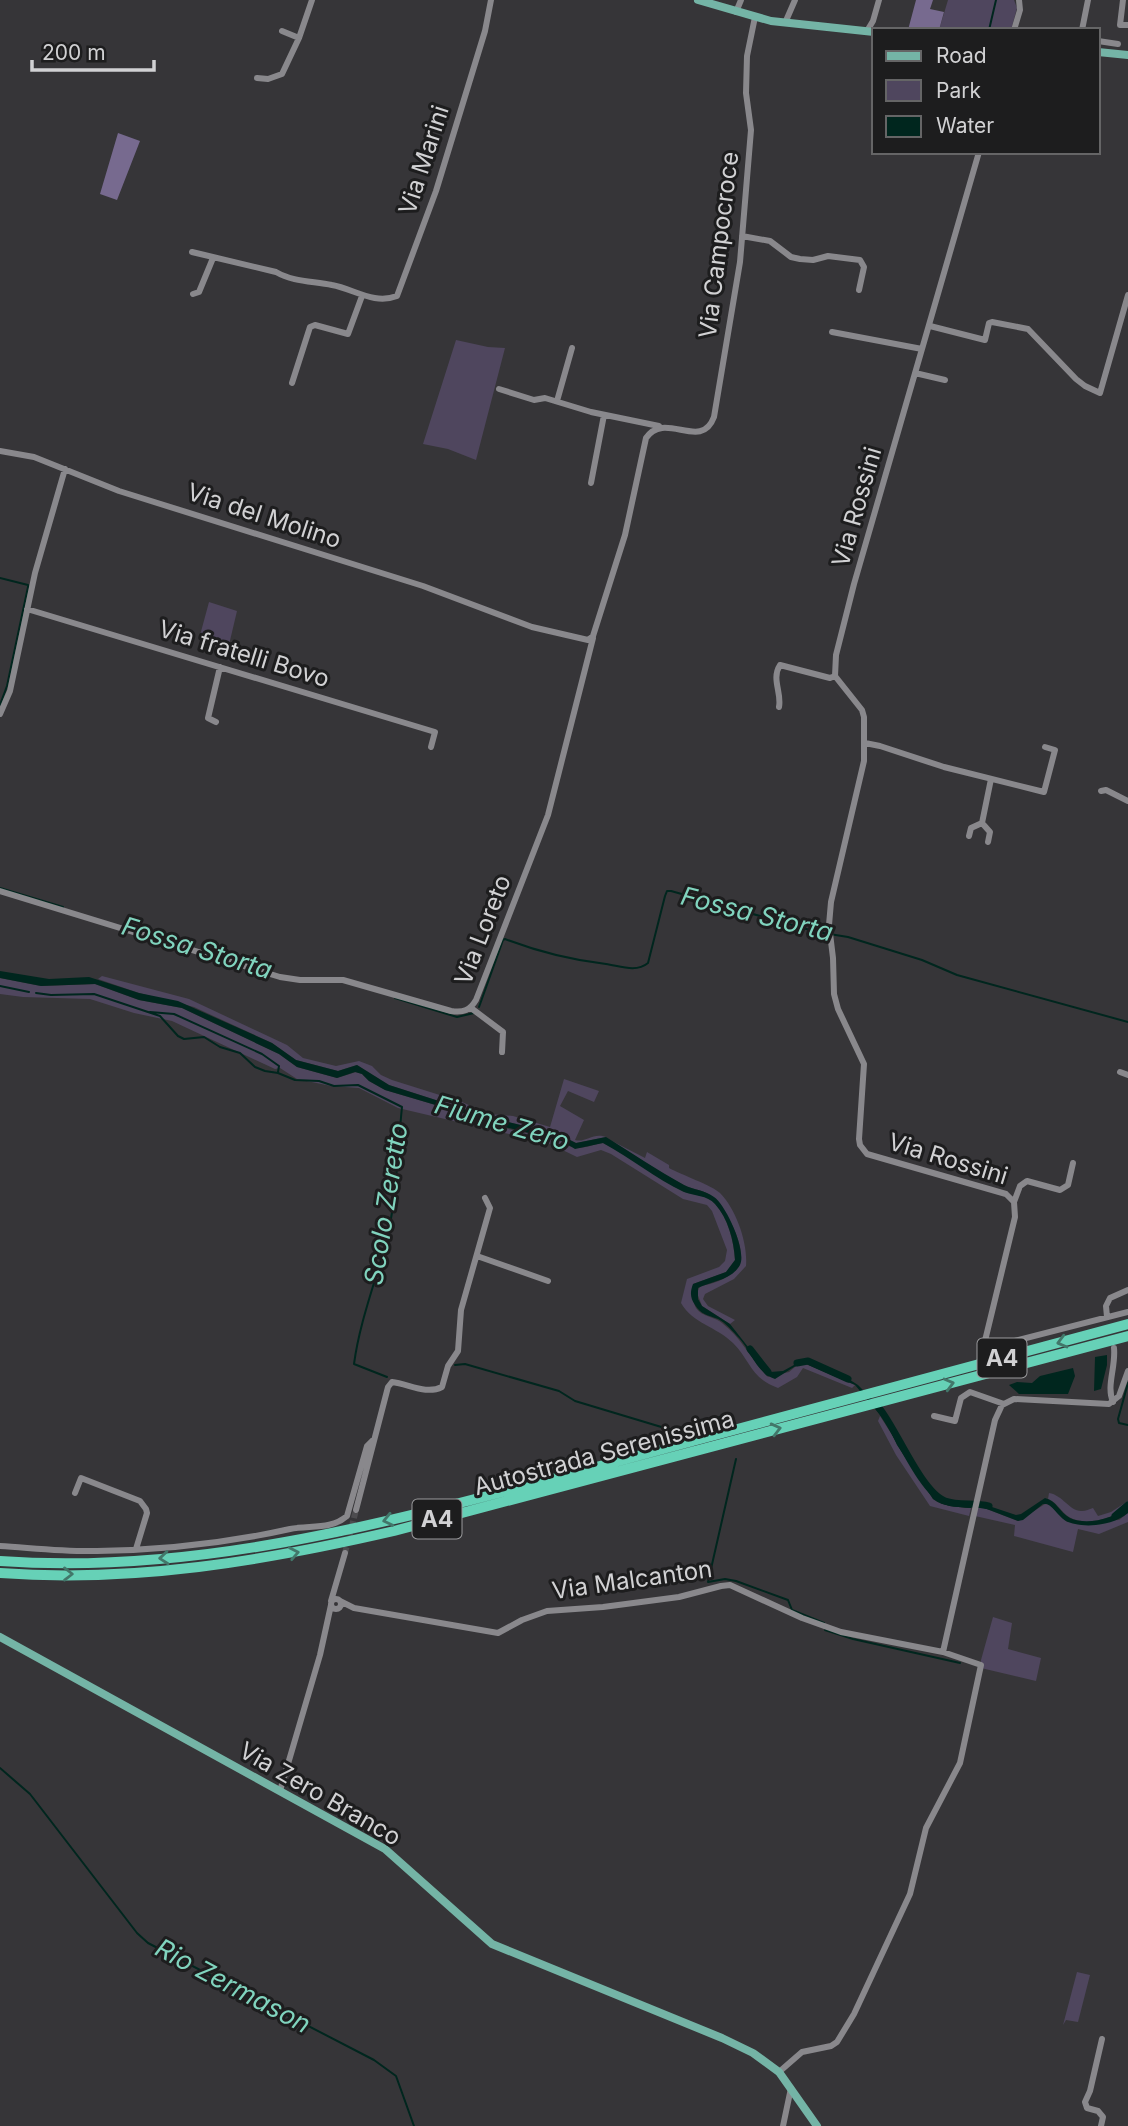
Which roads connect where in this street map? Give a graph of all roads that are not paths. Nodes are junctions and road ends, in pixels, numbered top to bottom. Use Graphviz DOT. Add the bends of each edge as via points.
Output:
graph roads {
  1 [pos="312,0"];
  2 [pos="491,0"];
  3 [pos="741,0"];
  4 [pos="795,0"];
  5 [pos="879,0"];
  6 [pos="1018,0"];
  7 [pos="1088,0"];
  8 [pos="1124,0"];
  9 [pos="704,1"];
  10 [pos="736,12"];
  11 [pos="755,17"];
  12 [pos="785,23"];
  13 [pos="1128,26"];
  14 [pos="872,28"];
  15 [pos="1015,28"];
  16 [pos="1082,28"];
  17 [pos="282,31"];
  18 [pos="872,31"];
  19 [pos="299,38"];
  20 [pos="1100,41"];
  21 [pos="1118,44"];
  22 [pos="1100,52"];
  23 [pos="1128,55"];
  24 [pos="257,78"];
  25 [pos="978,154"];
  26 [pos="742,236"];
  27 [pos="191,252"];
  28 [pos="213,258"];
  29 [pos="859,290"];
  30 [pos="194,293"];
  31 [pos="1128,295"];
  32 [pos="362,296"];
  33 [pos="930,326"];
  34 [pos="832,332"];
  35 [pos="572,348"];
  36 [pos="922,349"];
  37 [pos="915,373"];
  38 [pos="945,380"];
  39 [pos="292,383"];
  40 [pos="499,389"];
  41 [pos="557,401"];
  42 [pos="604,415"];
  43 [pos="660,426"];
  44 [pos="0,451"];
  45 [pos="65,469"];
  46 [pos="590,483"];
  47 [pos="27,609"];
  48 [pos="593,636"];
  49 [pos="220,667"];
  50 [pos="835,676"];
  51 [pos="779,707"];
  52 [pos="0,714"];
  53 [pos="216,722"];
  54 [pos="865,743"];
  55 [pos="431,747"];
  56 [pos="1045,747"];
  57 [pos="991,779"];
  58 [pos="1101,791"];
  59 [pos="1128,801"];
  60 [pos="982,822"];
  61 [pos="969,836"];
  62 [pos="988,842"];
  63 [pos="0,891"];
  64 [pos="471,1008"];
  65 [pos="502,1052"];
  66 [pos="1073,1163"];
  67 [pos="485,1198"];
  68 [pos="1014,1202"];
  69 [pos="477,1256"];
  70 [pos="548,1281"];
  71 [pos="1128,1290"];
  72 [pos="1128,1312"];
  73 [pos="1107,1317"];
  74 [pos="1128,1324"];
  75 [pos="1128,1336"];
  76 [pos="1114,1348"];
  77 [pos="1128,1371"];
  78 [pos="1113,1402"];
  79 [pos="1004,1404"];
  80 [pos="934,1416"];
  81 [pos="373,1440"];
  82 [pos="75,1493"];
  83 [pos="356,1510"];
  84 [pos="0,1546"];
  85 [pos="136,1549"];
  86 [pos="345,1553"];
  87 [pos="0,1561"];
  88 [pos="0,1573"];
  89 [pos="337,1602"];
  90 [pos="0,1637"];
  91 [pos="943,1652"];
  92 [pos="280,1791"];
  93 [pos="1102,2039"];
  94 [pos="779,2072"];
  95 [pos="791,2088"];
  96 [pos="782,2126"];
  97 [pos="817,2126"];
  98 [pos="1101,2126"];
  1 -- 19 [label="street"];
  2 -- 32 [label="street, Via Marini" via="436,191 397,296"];
  3 -- 10 [label="street"];
  4 -- 12 [label="street"];
  5 -- 14 [label="street"];
  6 -- 15 [label="street"];
  7 -- 16 [label="street"];
  8 -- 13 [label="street" via="1120,25"];
  9 -- 10 [label="main road"];
  10 -- 11 [label="main road"];
  11 -- 12 [label="main road"];
  11 -- 26 [label="street, Via Campocroce" via="747,56 751,130"];
  12 -- 18 [label="main road"];
  17 -- 19 [label="street"];
  19 -- 24 [label="street" via="282,74"];
  20 -- 21 [label="street"];
  22 -- 23 [label="main road"];
  25 -- 33 [label="street, Via Rossini"];
  26 -- 29 [label="street" via="770,241 800,259 841,256 860,261 864,267"];
  26 -- 43 [label="street, Via Campocroce" via="712,422 693,432"];
  27 -- 28 [label="street, Via Marini"];
  28 -- 30 [label="street" via="200,292"];
  28 -- 32 [label="street, Via Marini"];
  31 -- 33 [label="street" via="1100,393 1076,379 1028,329 992,321 985,340"];
  32 -- 39 [label="street" via="348,334 310,327"];
  33 -- 36 [label="street, Via Rossini"];
  34 -- 36 [label="street"];
  35 -- 41 [label="street"];
  36 -- 37 [label="street, Via Rossini"];
  37 -- 38 [label="street"];
  37 -- 50 [label="street, Via Rossini" via="851,596"];
  40 -- 41 [label="street, Via Campocroce" via="534,400"];
  41 -- 42 [label="street, Via Campocroce"];
  42 -- 43 [label="street, Via Campocroce"];
  42 -- 46 [label="street"];
  43 -- 48 [label="street" via="646,438 625,535"];
  44 -- 45 [label="street, Via del Molino"];
  45 -- 47 [label="street"];
  45 -- 48 [label="street, Via del Molino" via="119,491 423,586 532,627 589,640"];
  47 -- 49 [label="street, Via fratelli Bovo"];
  47 -- 52 [label="street" via="10,691"];
  48 -- 64 [label="street, Via Loreto" via="548,815"];
  49 -- 53 [label="street" via="208,718"];
  49 -- 55 [label="street, Via fratelli Bovo" via="435,732"];
  50 -- 51 [label="street" via="780,665 776,670"];
  50 -- 54 [label="street, Via Rossini" via="862,710"];
  54 -- 57 [label="street"];
  54 -- 68 [label="street, Via Rossini" via="831,902 830,934 834,994 864,1064 859,1139 867,1154 1006,1194"];
  56 -- 57 [label="street" via="1055,750 1044,792"];
  57 -- 60 [label="street"];
  58 -- 59 [label="street"];
  60 -- 61 [label="street" via="971,828"];
  60 -- 62 [label="street" via="990,832"];
  63 -- 64 [label="street, Via Loreto" via="280,977 343,980 459,1013"];
  64 -- 65 [label="street" via="503,1032"];
  66 -- 68 [label="street" via="1068,1185 1060,1190 1027,1181"];
  67 -- 69 [label="street" via="490,1208"];
  68 -- 72 [label="street, Via Rossini" via="1015,1217 983,1349"];
  69 -- 70 [label="street"];
  69 -- 81 [label="street" via="461,1310 458,1351 442,1387 431,1391 392,1382"];
  71 -- 73 [label="street" via="1110,1298"];
  74 -- 87 [label="highway, Autostrada Serenissima / A4, one-way" via="524,1486 298,1541 163,1559"];
  88 -- 75 [label="highway, Autostrada Serenissima / A4, one-way" via="166,1571 298,1553"];
  76 -- 78 [label="street" via="1109,1391"];
  77 -- 78 [label="street"];
  78 -- 79 [label="street" via="1096,1405 1014,1399"];
  79 -- 80 [label="street" via="970,1392 961,1398 955,1421"];
  79 -- 91 [label="street" via="995,1420"];
  81 -- 83 [label="street"];
  81 -- 85 [label="street" via="367,1446 351,1507 340,1522 217,1542"];
  82 -- 85 [label="street" via="81,1478 140,1501 146,1513"];
  84 -- 85 [label="street"];
  86 -- 89 [label="street"];
  89 -- 91 [label="street, Via Malcanton" via="498,1633 547,1611 679,1597 730,1585 849,1635"];
  89 -- 92 [label="street"];
  90 -- 92 [label="main road, Via Zero Branco"];
  91 -- 94 [label="street, Via Malcanton" via="981,1665 960,1763 926,1828 910,1895 837,2042 802,2052"];
  92 -- 94 [label="main road, Via Zero Branco" via="384,1849 492,1944 722,2038"];
  93 -- 98 [label="street" via="1085,2102 1087,2108 1101,2114"];
  94 -- 95 [label="main road, Via Zero Branco"];
  95 -- 96 [label="street"];
  95 -- 97 [label="main road, Via Zero Branco"];
}
